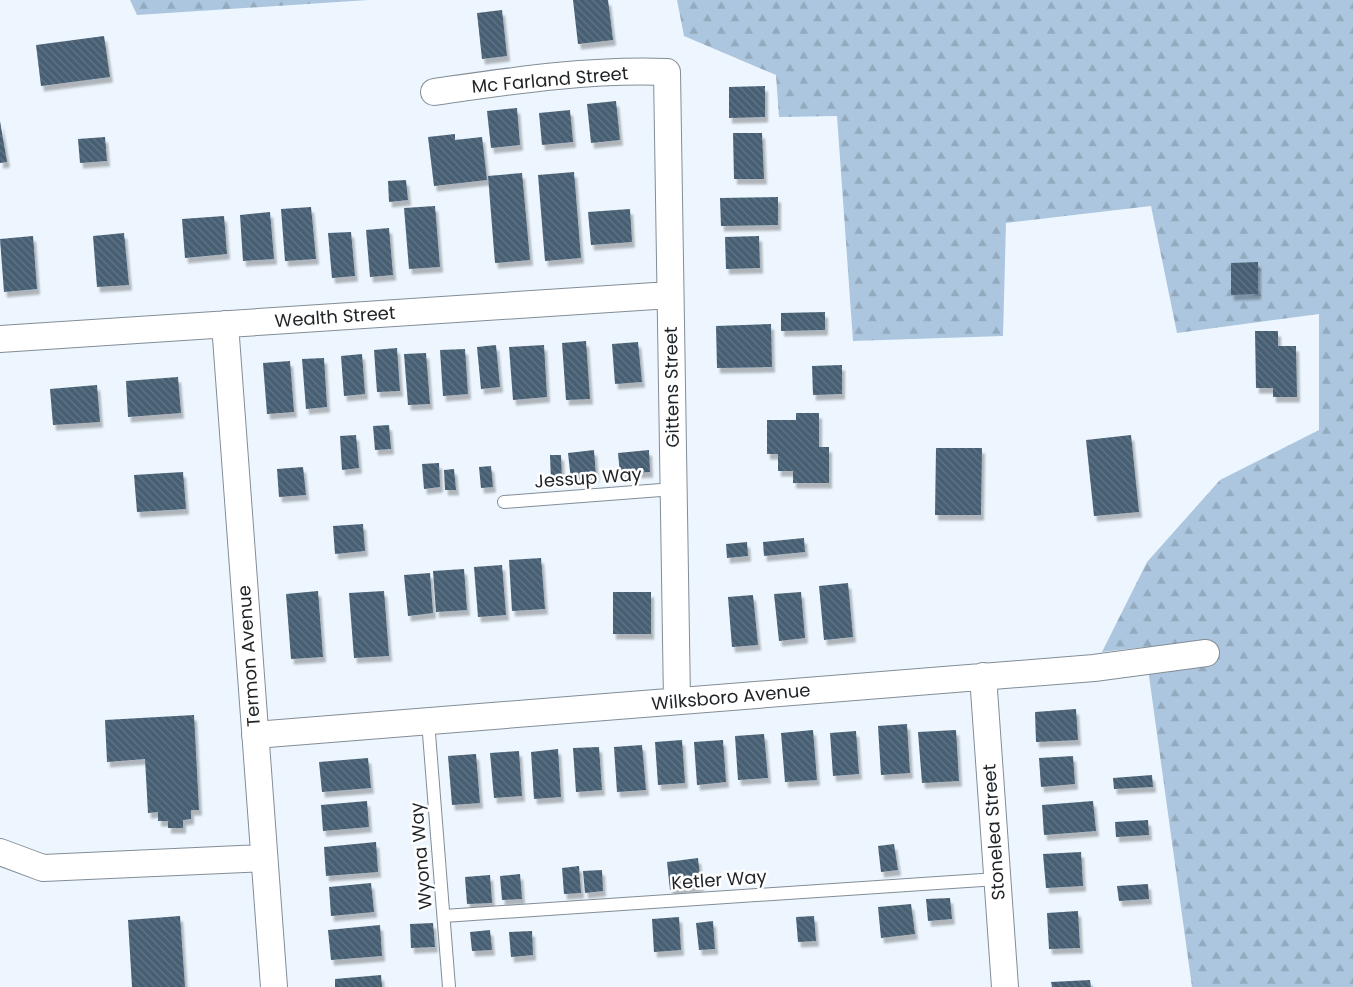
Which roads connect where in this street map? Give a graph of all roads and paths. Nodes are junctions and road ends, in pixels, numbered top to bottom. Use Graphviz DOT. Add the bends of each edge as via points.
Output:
graph roads {
  1 [pos="667,72"];
  2 [pos="434,92"];
  3 [pos="670,294"];
  4 [pos="225,324"];
  5 [pos="0,339"];
  6 [pos="674,489"];
  7 [pos="504,502"];
  8 [pos="1206,653"];
  9 [pos="984,676"];
  10 [pos="678,701"];
  11 [pos="428,721"];
  12 [pos="255,735"];
  13 [pos="0,852"];
  14 [pos="264,858"];
  15 [pos="998,880"];
  16 [pos="444,916"];
  17 [pos="274,987"];
  18 [pos="449,987"];
  19 [pos="1005,987"];
  1 -- 2 [label="street, Mc Farland Street" via="557,75"];
  1 -- 3 [label="street, Gittens Street"];
  3 -- 4 [label="street, Wealth Street"];
  3 -- 6 [label="street, Gittens Street"];
  4 -- 5 [label="street, Wealth Street"];
  4 -- 12 [label="street, Termon Avenue"];
  6 -- 7 [label="lane, Jessup Way"];
  6 -- 10 [label="street, Gittens Street"];
  8 -- 9 [label="street, Wilksboro Avenue" via="1094,668"];
  9 -- 10 [label="street, Wilksboro Avenue"];
  9 -- 15 [label="street, Stonelea Street"];
  10 -- 11 [label="street, Wilksboro Avenue"];
  11 -- 12 [label="street, Wilksboro Avenue"];
  11 -- 16 [label="lane, Wyona Way"];
  12 -- 14 [label="street, Termon Avenue"];
  13 -- 14 [label="street" via="43,868"];
  14 -- 17 [label="street, Termon Avenue"];
  15 -- 16 [label="lane, Ketler Way"];
  15 -- 19 [label="street, Stonelea Street"];
  16 -- 18 [label="lane, Wyona Way"];
}
